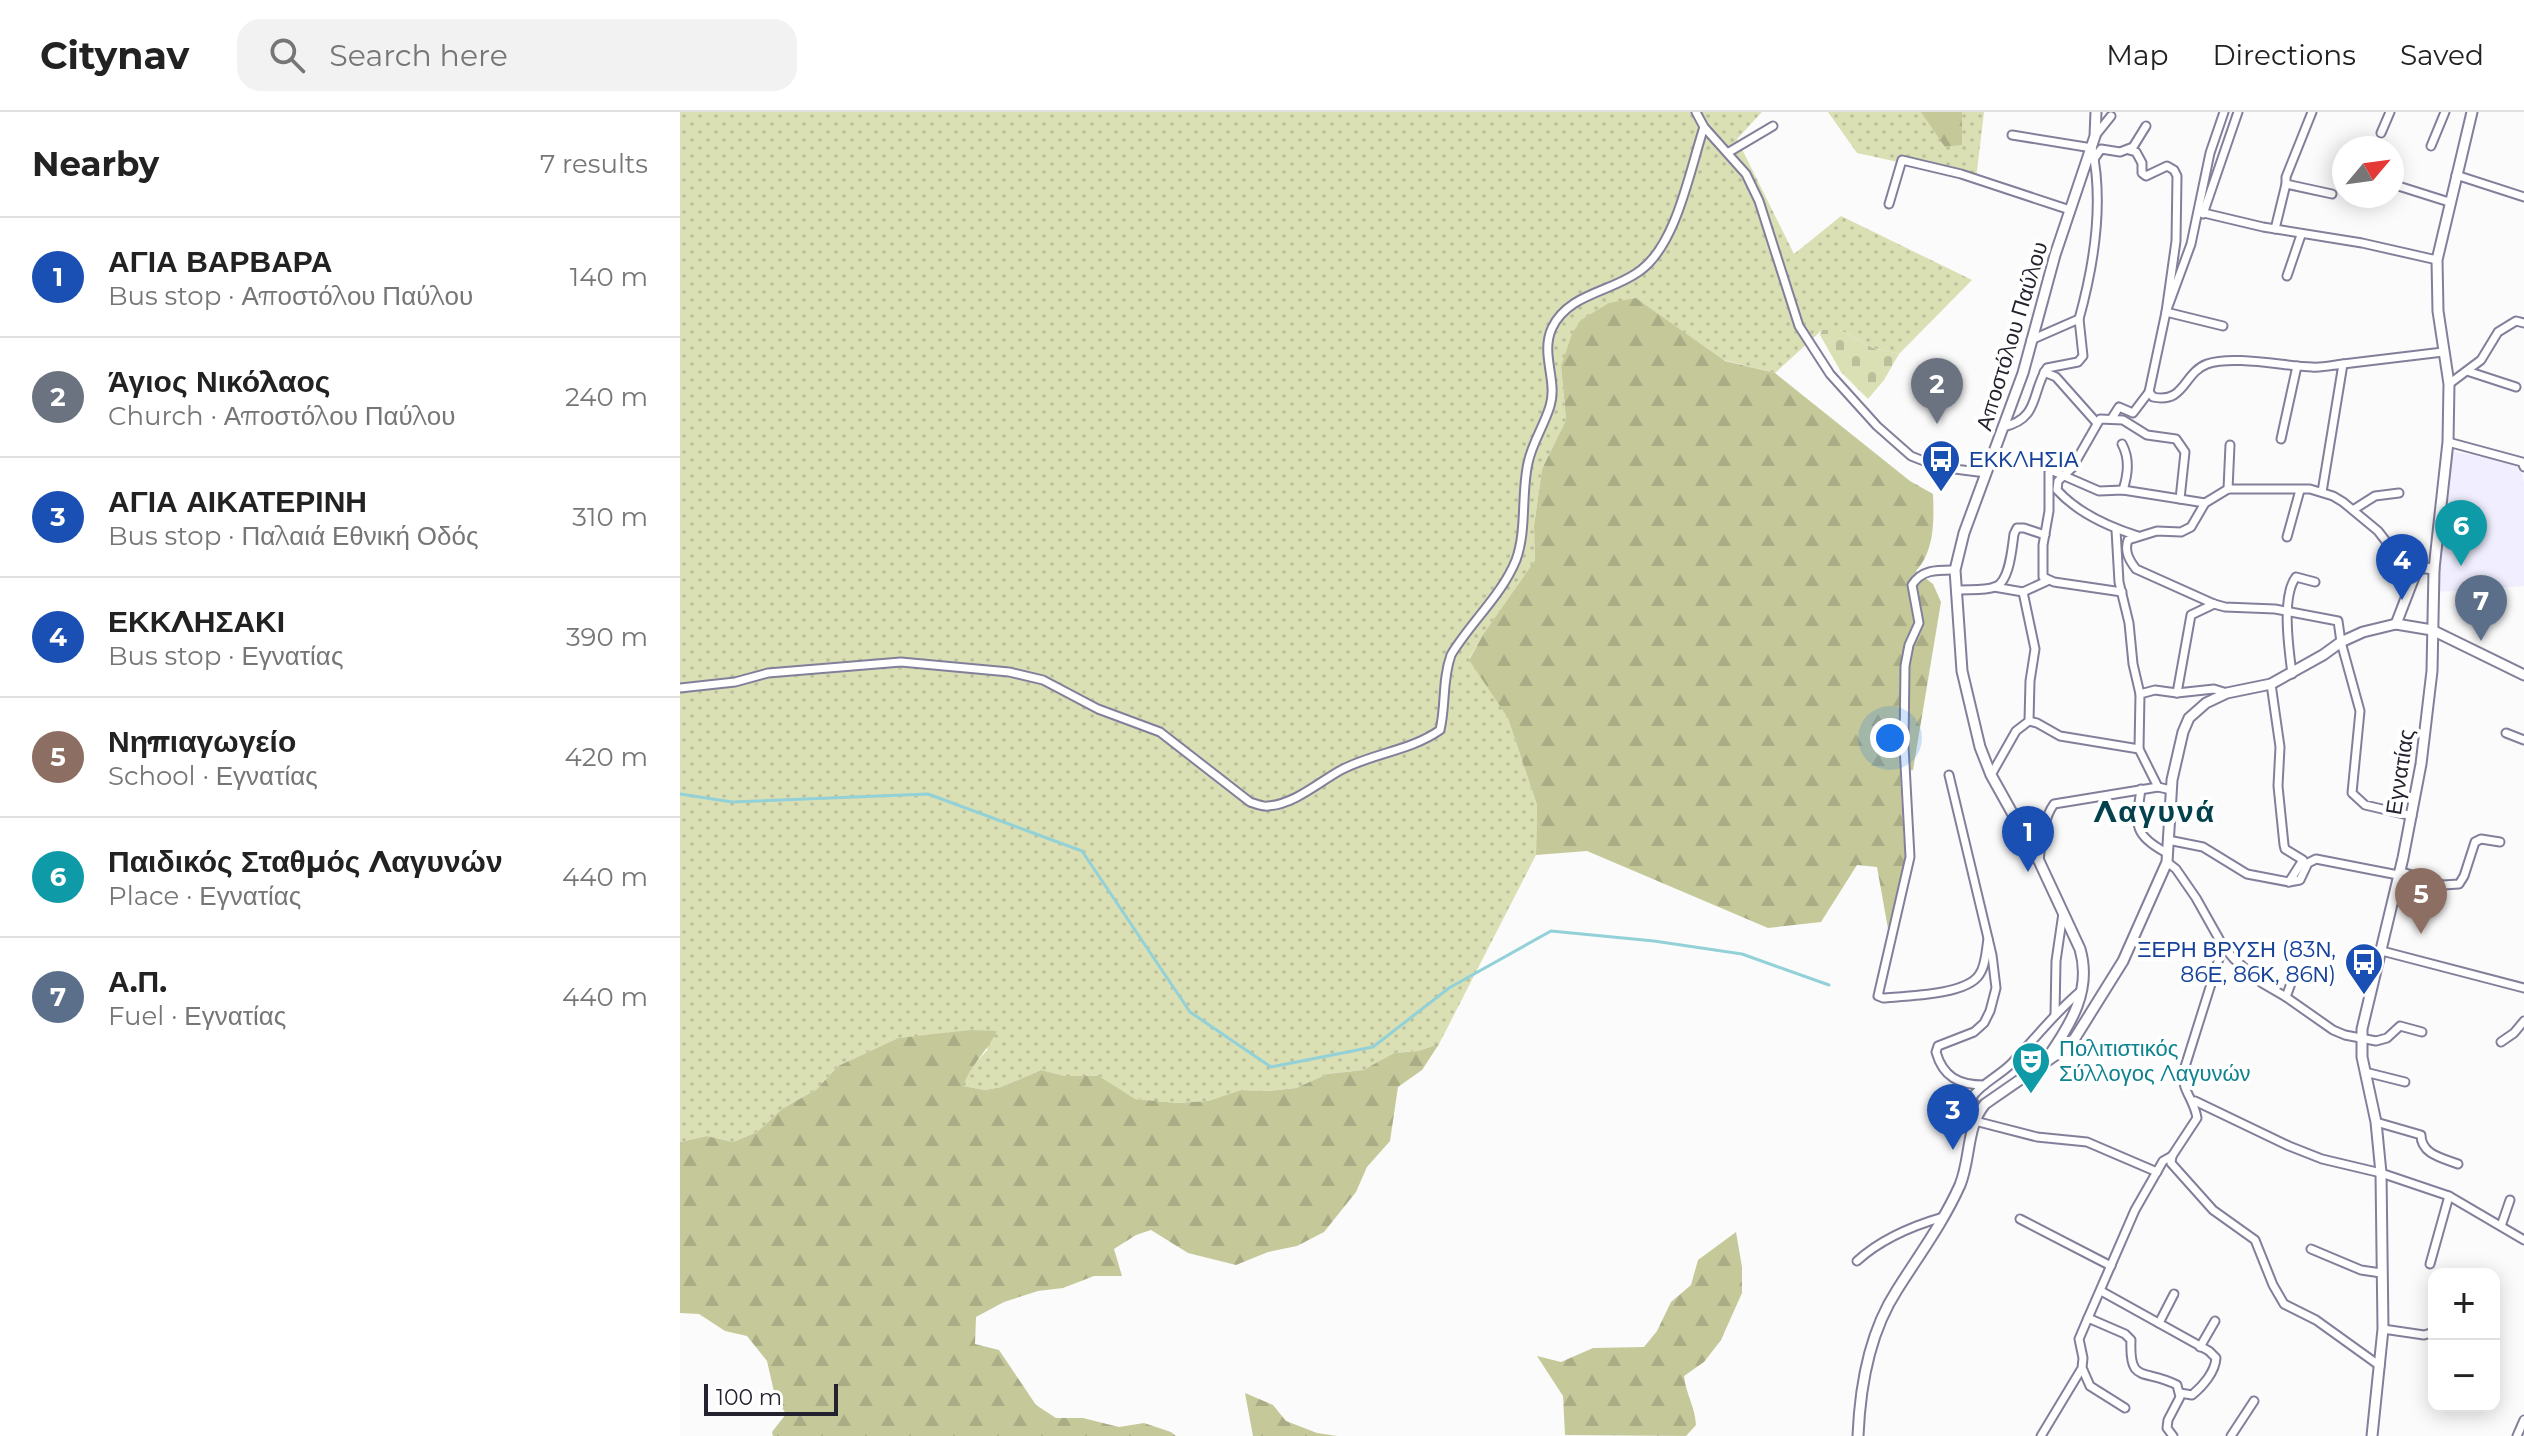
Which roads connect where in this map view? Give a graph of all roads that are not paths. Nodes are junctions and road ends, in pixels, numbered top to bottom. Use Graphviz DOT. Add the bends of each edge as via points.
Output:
graph roads {
  1 [pos="1696,112"];
  2 [pos="2096,112"];
  3 [pos="2224,112"];
  4 [pos="2238,112"];
  5 [pos="2312,112"];
  6 [pos="2390,112"];
  7 [pos="2445,112"];
  8 [pos="2472,112"];
  9 [pos="2111,116"];
  10 [pos="1773,126"];
  11 [pos="2146,126"];
  12 [pos="1704,127"];
  13 [pos="2381,133"];
  14 [pos="2012,135"];
  15 [pos="2095,136"];
  16 [pos="2431,146"];
  17 [pos="2092,148"];
  18 [pos="2129,150"];
  19 [pos="1729,152"];
  20 [pos="2089,161"];
  21 [pos="2456,175"];
  22 [pos="2286,184"];
  23 [pos="2404,188"];
  24 [pos="2332,194"];
  25 [pos="2524,197"];
  26 [pos="2449,202"];
  27 [pos="1889,204"];
  28 [pos="2070,210"];
  29 [pos="2204,213"];
  30 [pos="2195,226"];
  31 [pos="2275,229"];
  32 [pos="2301,235"];
  33 [pos="2437,260"];
  34 [pos="2287,276"];
  35 [pos="2166,312"];
  36 [pos="2079,319"];
  37 [pos="2524,323"];
  38 [pos="2223,326"];
  39 [pos="2031,340"];
  40 [pos="2443,352"];
  41 [pos="2343,364"];
  42 [pos="2297,366"];
  43 [pos="2467,371"];
  44 [pos="2044,372"];
  45 [pos="2449,384"];
  46 [pos="2516,387"];
  47 [pos="2149,392"];
  48 [pos="2133,413"];
  49 [pos="2112,418"];
  50 [pos="2096,422"];
  51 [pos="2003,427"];
  52 [pos="2136,427"];
  53 [pos="2281,439"];
  54 [pos="2448,442"];
  55 [pos="2122,444"];
  56 [pos="2230,445"];
  57 [pos="2523,463"];
  58 [pos="1986,473"];
  59 [pos="2066,476"];
  60 [pos="2228,489"];
  61 [pos="2123,490"];
  62 [pos="2300,490"];
  63 [pos="2322,492"];
  64 [pos="2399,493"];
  65 [pos="2180,499"];
  66 [pos="2205,503"];
  67 [pos="2353,510"];
  68 [pos="2116,530"];
  69 [pos="2045,535"];
  70 [pos="2141,537"];
  71 [pos="2287,537"];
  72 [pos="2119,566"];
  73 [pos="2418,567"];
  74 [pos="2136,569"];
  75 [pos="2434,569"];
  76 [pos="1955,570"];
  77 [pos="2047,581"];
  78 [pos="2315,582"];
  79 [pos="1994,587"];
  80 [pos="1957,590"];
  81 [pos="2023,592"];
  82 [pos="2122,592"];
  83 [pos="2214,604"];
  84 [pos="2287,612"];
  85 [pos="2396,624"];
  86 [pos="2432,630"];
  87 [pos="2341,642"];
  88 [pos="2292,674"];
  89 [pos="2524,675"];
  90 [pos="2271,684"];
  91 [pos="680,688"];
  92 [pos="2177,693"];
  93 [pos="2227,693"];
  94 [pos="2140,694"];
  95 [pos="2029,721"];
  96 [pos="2506,733"];
  97 [pos="2524,740"];
  98 [pos="2139,749"];
  99 [pos="1949,775"];
  100 [pos="1991,775"];
  101 [pos="2158,787"];
  102 [pos="2141,789"];
  103 [pos="2171,790"];
  104 [pos="2412,816"];
  105 [pos="2168,840"];
  106 [pos="2500,842"];
  107 [pos="2166,857"];
  108 [pos="2039,861"];
  109 [pos="2306,862"];
  110 [pos="2399,873"];
  111 [pos="2063,913"];
  112 [pos="1988,939"];
  113 [pos="2223,946"];
  114 [pos="2382,951"];
  115 [pos="2294,975"];
  116 [pos="2524,988"];
  117 [pos="2084,989"];
  118 [pos="2286,997"];
  119 [pos="2055,1014"];
  120 [pos="2524,1021"];
  121 [pos="2422,1032"];
  122 [pos="2361,1037"];
  123 [pos="2501,1042"];
  124 [pos="2046,1060"];
  125 [pos="2365,1072"];
  126 [pos="2405,1082"];
  127 [pos="1984,1085"];
  128 [pos="2195,1101"];
  129 [pos="1976,1118"];
  130 [pos="2376,1122"];
  131 [pos="2172,1156"];
  132 [pos="2458,1164"];
  133 [pos="2157,1172"];
  134 [pos="2381,1173"];
  135 [pos="2449,1196"];
  136 [pos="2510,1200"];
  137 [pos="1944,1217"];
  138 [pos="2020,1219"];
  139 [pos="2501,1226"];
  140 [pos="2524,1240"];
  141 [pos="2311,1249"];
  142 [pos="1857,1261"];
  143 [pos="2430,1264"];
  144 [pos="2111,1266"];
  145 [pos="2381,1273"];
  146 [pos="2101,1291"];
  147 [pos="2174,1294"];
  148 [pos="2088,1318"];
  149 [pos="2215,1321"];
  150 [pos="2159,1323"];
  151 [pos="2383,1329"];
  152 [pos="2428,1333"];
  153 [pos="2200,1347"];
  154 [pos="2380,1366"];
  155 [pos="2082,1368"];
  156 [pos="2180,1393"];
  157 [pos="2254,1401"];
  158 [pos="2125,1408"];
  159 [pos="2524,1420"];
  160 [pos="1858,1436"];
  161 [pos="2041,1436"];
  162 [pos="2173,1436"];
  163 [pos="2231,1436"];
  164 [pos="2372,1436"];
  165 [pos="2517,1436"];
  1 -- 12 [label="street"];
  2 -- 15 [label="street, Αποστόλου Παύλου"];
  3 -- 30 [label="street"];
  4 -- 29 [label="street"];
  5 -- 22 [label="street"];
  6 -- 13 [label="street"];
  7 -- 16 [label="street"];
  8 -- 21 [label="street, Εγνατίας"];
  9 -- 15 [label="street"];
  10 -- 19 [label="street"];
  11 -- 18 [label="street"];
  12 -- 19 [label="street"];
  12 -- 91 [label="street" via="1670,233 1656,256 1623,282 1571,304 1551,329 1547,347 1552,394 1528,463 1516,558 1451,655 1440,730 1418,744 1363,760 1267,806 1250,802 1160,732 1098,709 1043,680 1009,672 901,662 768,673"];
  14 -- 17 [label="street"];
  15 -- 17 [label="street, Αποστόλου Παύλου"];
  17 -- 20 [label="street, Αποστόλου Παύλου"];
  18 -- 20 [label="street" via="2104,148"];
  18 -- 35 [label="street" via="2136,152 2146,176 2167,166 2177,176 2176,241"];
  19 -- 58 [label="street" via="1759,201 1799,326 1830,374 1911,456 1939,467"];
  20 -- 28 [label="street, Αποστόλου Παύλου"];
  20 -- 36 [label="street" via="2097,180 2094,238"];
  21 -- 25 [label="street"];
  21 -- 26 [label="street, Εγνατίας"];
  22 -- 24 [label="street"];
  22 -- 31 [label="street"];
  23 -- 26 [label="street"];
  26 -- 33 [label="street, Εγνατίας"];
  27 -- 28 [label="street" via="1902,160"];
  28 -- 39 [label="street, Αποστόλου Παύλου"];
  29 -- 30 [label="street"];
  29 -- 31 [label="street"];
  30 -- 35 [label="street"];
  31 -- 32 [label="street"];
  32 -- 33 [label="street"];
  32 -- 34 [label="street"];
  33 -- 40 [label="street, Εγνατίας"];
  35 -- 38 [label="street"];
  35 -- 47 [label="street"];
  36 -- 39 [label="street"];
  36 -- 44 [label="street" via="2083,356"];
  37 -- 43 [label="street" via="2516,321 2498,332 2481,360"];
  39 -- 51 [label="street, Αποστόλου Παύλου"];
  40 -- 41 [label="street"];
  40 -- 45 [label="street, Εγνατίας"];
  41 -- 42 [label="street"];
  41 -- 63 [label="street"];
  42 -- 47 [label="street" via="2218,362 2197,369 2178,394 2160,399"];
  42 -- 53 [label="street"];
  43 -- 45 [label="street"];
  43 -- 46 [label="street"];
  44 -- 50 [label="street" via="2056,377"];
  44 -- 51 [label="street" via="2030,411"];
  45 -- 54 [label="street, Εγνατίας"];
  47 -- 48 [label="street"];
  48 -- 49 [label="street" via="2119,407"];
  48 -- 52 [label="street" via="2140,415"];
  49 -- 50 [label="street"];
  49 -- 52 [label="street"];
  50 -- 59 [label="street"];
  51 -- 58 [label="street, Αποστόλου Παύλου"];
  52 -- 65 [label="street" via="2147,435 2176,439 2185,452"];
  54 -- 57 [label="street"];
  54 -- 75 [label="street, Εγνατίας"];
  55 -- 61 [label="street" via="2128,455"];
  56 -- 60 [label="street"];
  58 -- 76 [label="street, Αποστόλου Παύλου"];
  59 -- 61 [label="street" via="2099,491"];
  59 -- 68 [label="street" via="2056,485 2063,497"];
  59 -- 69 [label="street" via="2049,472"];
  60 -- 62 [label="street"];
  60 -- 66 [label="street"];
  61 -- 65 [label="street"];
  62 -- 63 [label="street"];
  62 -- 71 [label="street"];
  63 -- 67 [label="street"];
  64 -- 67 [label="street" via="2375,496"];
  65 -- 66 [label="street"];
  66 -- 70 [label="street" via="2191,527"];
  67 -- 73 [label="street" via="2399,558"];
  68 -- 70 [label="street"];
  68 -- 72 [label="street"];
  69 -- 77 [label="street" via="2041,569"];
  69 -- 79 [label="street" via="2017,528 2006,575"];
  70 -- 74 [label="street" via="2126,545"];
  72 -- 74 [label="street"];
  72 -- 82 [label="street"];
  73 -- 75 [label="street"];
  73 -- 85 [label="street"];
  74 -- 83 [label="street"];
  75 -- 86 [label="street, Εγνατίας"];
  76 -- 80 [label="street, Αποστόλου Παύλου"];
  76 -- 112 [label="street" via="1928,572 1912,585 1919,623 1905,666 1910,857 1878,996 1968,985 1982,971"];
  77 -- 81 [label="street"];
  77 -- 82 [label="street"];
  78 -- 84 [label="street" via="2300,576 2292,580"];
  79 -- 80 [label="street"];
  79 -- 81 [label="street"];
  80 -- 100 [label="street, Αποστόλου Παύλου" via="1962,671"];
  81 -- 95 [label="street" via="2035,649"];
  82 -- 94 [label="street"];
  83 -- 84 [label="street"];
  83 -- 92 [label="street" via="2191,615"];
  84 -- 87 [label="street" via="2338,621"];
  84 -- 88 [label="street"];
  85 -- 86 [label="street"];
  85 -- 87 [label="street"];
  86 -- 89 [label="street"];
  86 -- 104 [label="street, Εγνατίας" via="2432,671"];
  87 -- 88 [label="street"];
  87 -- 104 [label="street" via="2360,711 2352,793 2365,805"];
  88 -- 90 [label="street"];
  90 -- 93 [label="street"];
  90 -- 109 [label="street" via="2284,845"];
  92 -- 93 [label="street"];
  92 -- 94 [label="street"];
  93 -- 103 [label="street" via="2189,718"];
  94 -- 98 [label="street"];
  95 -- 98 [label="street" via="2060,736"];
  95 -- 100 [label="street" via="2016,731"];
  96 -- 97 [label="street"];
  98 -- 101 [label="street"];
  99 -- 112 [label="street"];
  100 -- 108 [label="street, Αποστόλου Παύλου"];
  101 -- 102 [label="street"];
  101 -- 103 [label="street"];
  102 -- 107 [label="street" via="2136,823"];
  102 -- 108 [label="street" via="2054,804"];
  103 -- 105 [label="street"];
  104 -- 110 [label="street, Εγνατίας"];
  105 -- 107 [label="street"];
  105 -- 109 [label="street" via="2203,847 2247,874 2289,882 2300,880"];
  106 -- 110 [label="street" via="2475,842 2459,884"];
  107 -- 113 [label="street"];
  107 -- 124 [label="street" via="2123,961 2088,1021 2063,1050"];
  108 -- 111 [label="street, Αποστόλου Παύλου"];
  109 -- 110 [label="street" via="2322,859"];
  110 -- 114 [label="street, Εγνατίας"];
  111 -- 117 [label="street, Αποστόλου Παύλου" via="2080,949"];
  111 -- 119 [label="street"];
  112 -- 127 [label="street" via="1996,988 1990,1011 1974,1032 1938,1046 1936,1052 1951,1078"];
  113 -- 118 [label="street" via="2251,975"];
  113 -- 128 [label="street" via="2185,1062 2182,1080"];
  114 -- 116 [label="street"];
  114 -- 122 [label="street, Εγνατίας"];
  115 -- 118 [label="street"];
  117 -- 119 [label="street"];
  117 -- 124 [label="street"];
  118 -- 122 [label="street" via="2333,1030"];
  119 -- 127 [label="street" via="2010,1066"];
  120 -- 123 [label="street"];
  121 -- 122 [label="street" via="2400,1026 2387,1038"];
  122 -- 125 [label="street, Εγνατίας"];
  124 -- 129 [label="street" via="1985,1104"];
  125 -- 126 [label="street"];
  125 -- 130 [label="street, Εγνατίας"];
  127 -- 129 [label="street" via="1972,1097"];
  128 -- 131 [label="street" via="2197,1118"];
  128 -- 134 [label="street" via="2322,1159"];
  129 -- 133 [label="street" via="2037,1137 2087,1142"];
  129 -- 137 [label="street" via="1964,1172"];
  130 -- 132 [label="street" via="2421,1135 2425,1150"];
  130 -- 134 [label="street, Εγνατίας"];
  131 -- 133 [label="street"];
  131 -- 154 [label="street" via="2171,1163 2201,1198 2255,1240 2284,1304"];
  133 -- 144 [label="street"];
  134 -- 135 [label="street"];
  134 -- 145 [label="street, Εγνατίας"];
  135 -- 139 [label="street"];
  135 -- 143 [label="street"];
  136 -- 139 [label="street"];
  137 -- 142 [label="street" via="1918,1224"];
  137 -- 160 [label="street" via="1879,1323 1868,1355"];
  138 -- 144 [label="street"];
  139 -- 140 [label="street"];
  141 -- 145 [label="street"];
  144 -- 146 [label="street"];
  145 -- 151 [label="street, Εγνατίας"];
  146 -- 148 [label="street"];
  146 -- 150 [label="street"];
  147 -- 150 [label="street"];
  148 -- 155 [label="street" via="2079,1339"];
  148 -- 156 [label="street" via="2125,1334 2131,1340 2132,1367 2177,1385"];
  149 -- 153 [label="street"];
  150 -- 153 [label="street"];
  151 -- 152 [label="street"];
  151 -- 154 [label="street, Εγνατίας"];
  153 -- 156 [label="street" via="2216,1358 2216,1364 2202,1387 2192,1395"];
  154 -- 164 [label="street, Εγνατίας"];
  155 -- 158 [label="street" via="2090,1386"];
  155 -- 161 [label="street"];
  156 -- 162 [label="street" via="2168,1420"];
  157 -- 163 [label="street"];
  159 -- 165 [label="street"];
}
